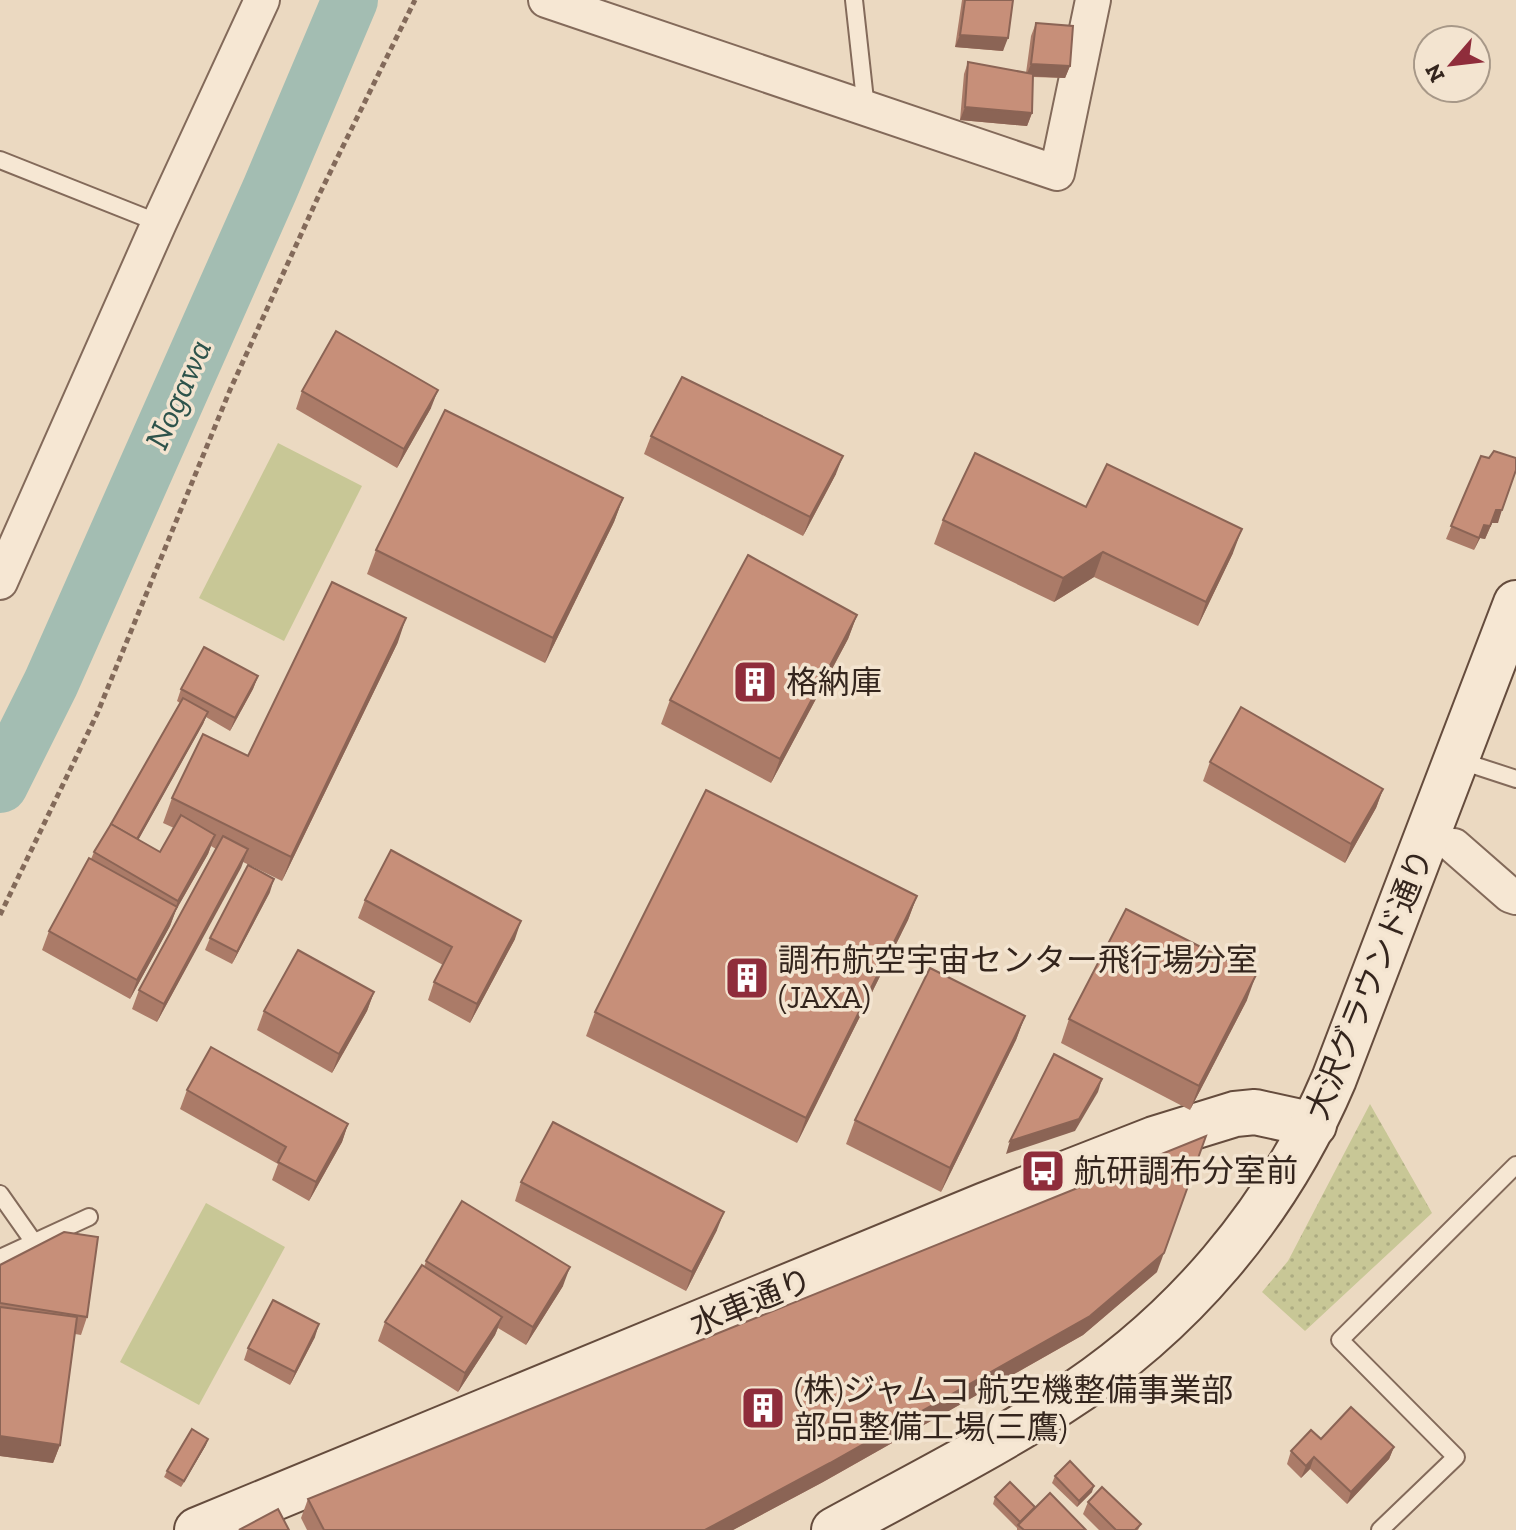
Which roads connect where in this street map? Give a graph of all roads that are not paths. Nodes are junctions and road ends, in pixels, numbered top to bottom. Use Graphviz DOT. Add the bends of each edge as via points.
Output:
graph roads {
  1 [pos="261,0"];
  2 [pos="546,0"];
  3 [pos="854,0"];
  4 [pos="1093,0"];
  5 [pos="623,13"];
  6 [pos="866,109"];
  7 [pos="0,160"];
  8 [pos="159,223"];
  9 [pos="0,582"];
  10 [pos="1516,603"];
  11 [pos="1458,760"];
  12 [pos="1516,779"];
  13 [pos="1454,846"];
  14 [pos="1516,897"];
  15 [pos="1331,1100"];
  16 [pos="1516,1165"];
  17 [pos="0,1194"];
  18 [pos="89,1217"];
  19 [pos="33,1241"];
  20 [pos="0,1258"];
  21 [pos="197,1530"];
  22 [pos="834,1530"];
  23 [pos="1380,1530"];
  1 -- 8 [label="street"];
  2 -- 5 [label="street"];
  3 -- 6 [label="lane"];
  4 -- 6 [label="street" via="1057,173"];
  5 -- 6 [label="street"];
  7 -- 8 [label="lane"];
  8 -- 9 [label="street"];
  10 -- 11 [label="street, 大沢グラウンド通り"];
  11 -- 12 [label="lane"];
  11 -- 15 [label="street, 大沢グラウンド通り"];
  13 -- 14 [label="street"];
  15 -- 21 [label="street, 水車通り" via="1235,1114 1154,1139"];
  15 -- 22 [label="street, 大沢グラウンド通り" via="1272,1196 1209,1279 1138,1346 1058,1404"];
  16 -- 23 [label="lane" via="1340,1340 1456,1457"];
  17 -- 19 [label="lane"];
  18 -- 19 [label="lane"];
  19 -- 20 [label="lane"];
}
